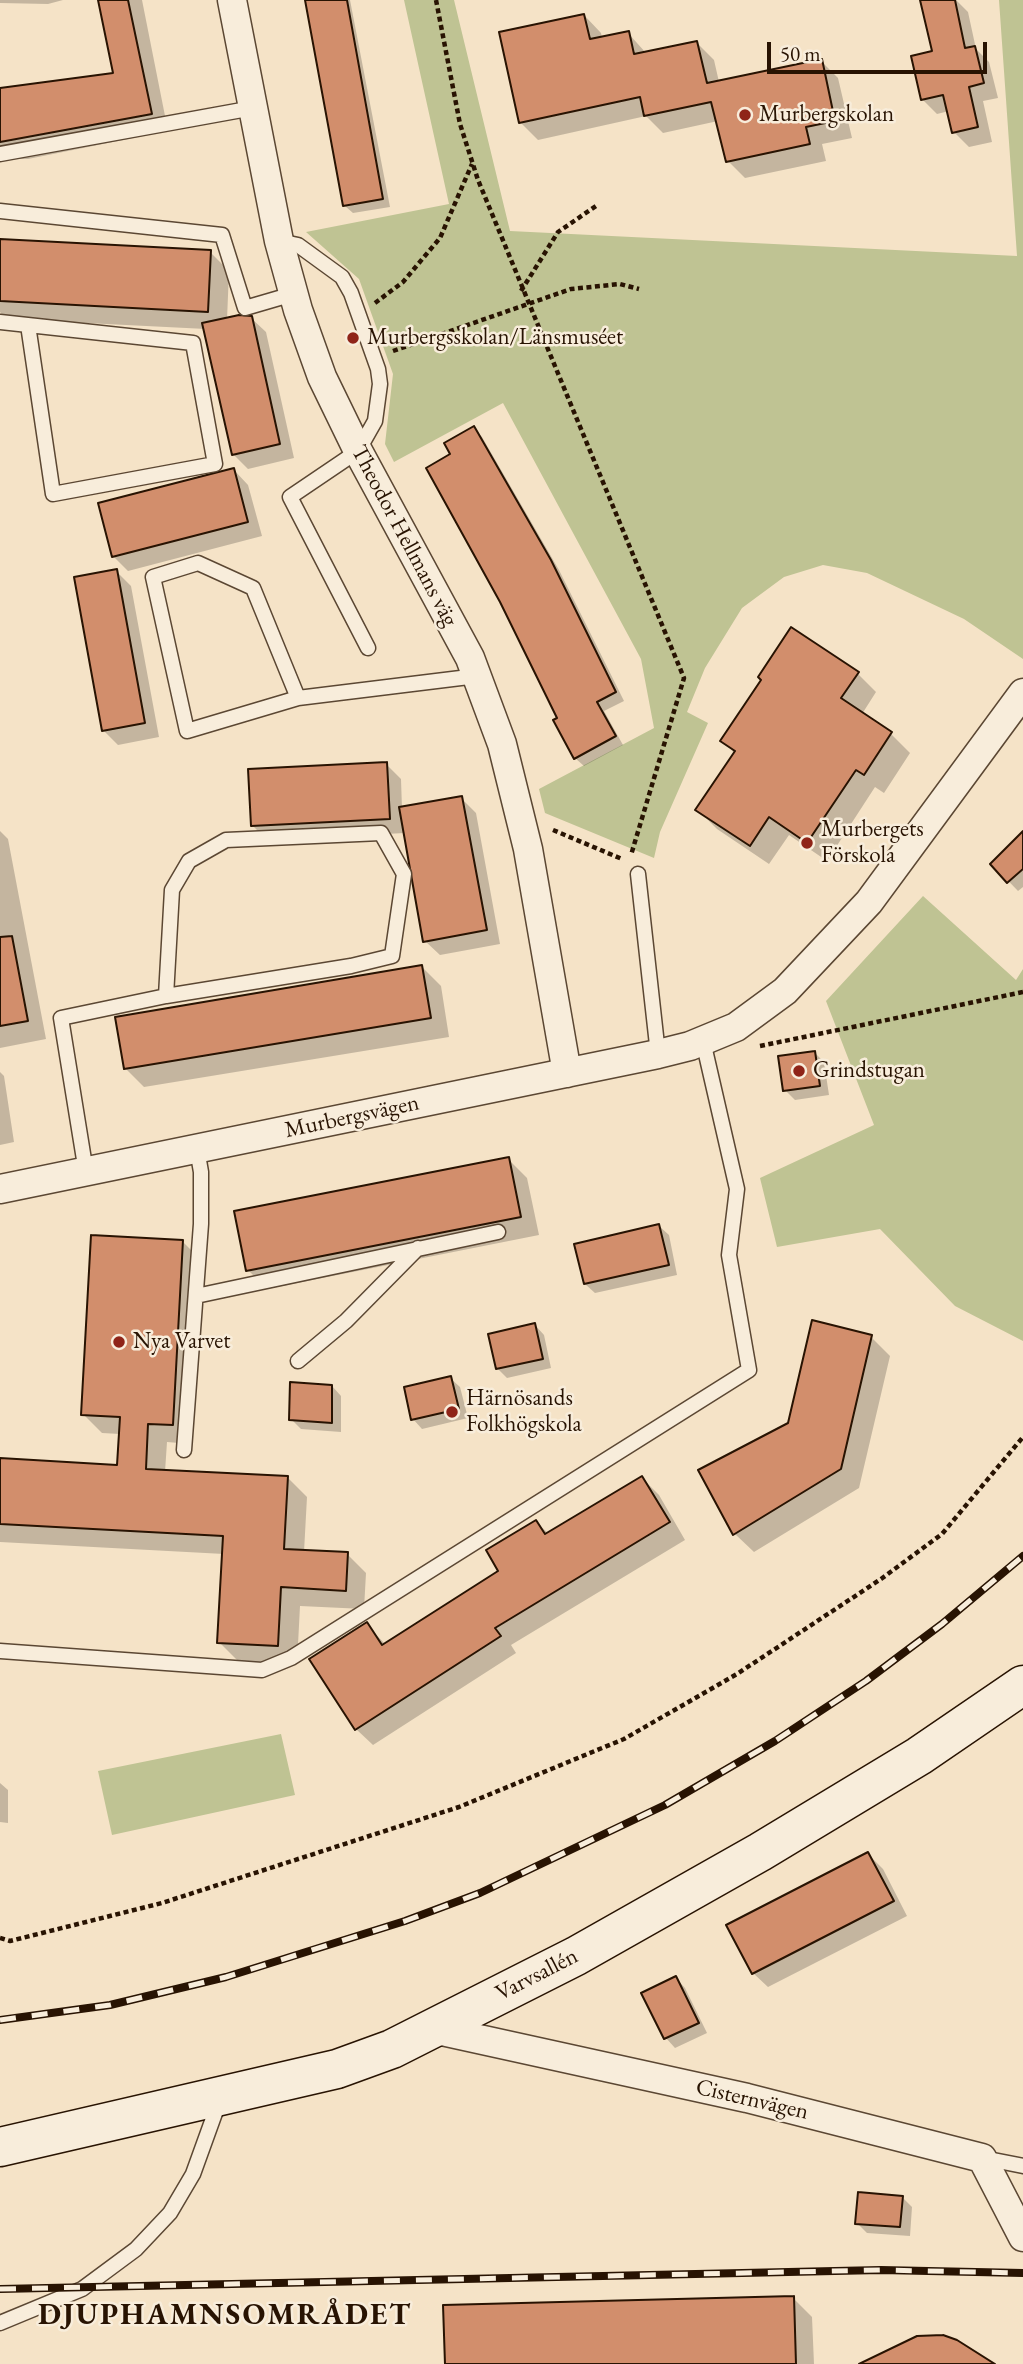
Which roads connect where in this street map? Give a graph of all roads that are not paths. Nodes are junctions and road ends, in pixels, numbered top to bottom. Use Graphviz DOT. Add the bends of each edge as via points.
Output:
graph roads {
  1 [pos="232,0"];
  2 [pos="253,108"];
  3 [pos="0,154"];
  4 [pos="0,211"];
  5 [pos="279,241"];
  6 [pos="293,294"];
  7 [pos="0,322"];
  8 [pos="28,325"];
  9 [pos="358,451"];
  10 [pos="368,648"];
  11 [pos="477,676"];
  12 [pos="1023,693"];
  13 [pos="298,698"];
  14 [pos="638,874"];
  15 [pos="166,996"];
  16 [pos="705,1049"];
  17 [pos="658,1054"];
  18 [pos="567,1073"];
  19 [pos="197,1149"];
  20 [pos="86,1172"];
  21 [pos="0,1189"];
  22 [pos="498,1232"];
  23 [pos="419,1247"];
  24 [pos="196,1296"];
  25 [pos="298,1361"];
  26 [pos="184,1450"];
  27 [pos="0,1651"];
  28 [pos="1023,1685"];
  29 [pos="433,2029"];
  30 [pos="221,2097"];
  31 [pos="0,2147"];
  32 [pos="982,2158"];
  33 [pos="1023,2166"];
  34 [pos="1023,2237"];
  35 [pos="0,2323"];
  1 -- 2 [label="street, Theodor Hellmans väg"];
  2 -- 3 [label="lane"];
  2 -- 5 [label="street, Theodor Hellmans väg"];
  4 -- 6 [label="lane" via="222,235 245,308"];
  5 -- 6 [label="street, Theodor Hellmans väg"];
  5 -- 9 [label="lane" via="298,244 342,276 351,293 380,384 369,434"];
  6 -- 9 [label="street, Theodor Hellmans väg" via="322,377"];
  7 -- 8 [label="lane"];
  8 -- 8 [label="lane" via="52,494 215,464 193,343"];
  9 -- 10 [label="lane" via="290,498"];
  9 -- 11 [label="street, Theodor Hellmans väg"];
  11 -- 13 [label="lane"];
  11 -- 18 [label="street, Theodor Hellmans väg" via="502,744 520,816"];
  12 -- 16 [label="street, Murbergsvägen" via="869,902 785,991"];
  13 -- 13 [label="lane" via="187,731 153,577 198,563 253,588"];
  14 -- 17 [label="lane"];
  15 -- 15 [label="lane" via="392,956 404,874 381,833 226,840 189,861 172,890"];
  15 -- 20 [label="lane" via="61,1018"];
  16 -- 17 [label="street, Murbergsvägen"];
  16 -- 27 [label="lane" via="737,1189 729,1255 749,1370 291,1658 262,1670"];
  17 -- 18 [label="street, Murbergsvägen"];
  18 -- 19 [label="street, Murbergsvägen"];
  19 -- 20 [label="street, Murbergsvägen"];
  19 -- 24 [label="lane" via="201,1211"];
  20 -- 21 [label="street, Murbergsvägen"];
  22 -- 23 [label="lane"];
  23 -- 24 [label="lane"];
  23 -- 25 [label="lane" via="346,1321"];
  24 -- 26 [label="lane"];
  28 -- 29 [label="street, Varvsallén" via="919,1756 760,1852 576,1956"];
  29 -- 30 [label="street, Varvsallén" via="337,2069"];
  29 -- 32 [label="street, Cisternvägen" via="747,2098"];
  30 -- 31 [label="street, Varvsallén"];
  30 -- 35 [label="lane" via="193,2174 170,2213 136,2249 82,2289"];
  32 -- 33 [label="lane"];
  32 -- 34 [label="street"];
}
